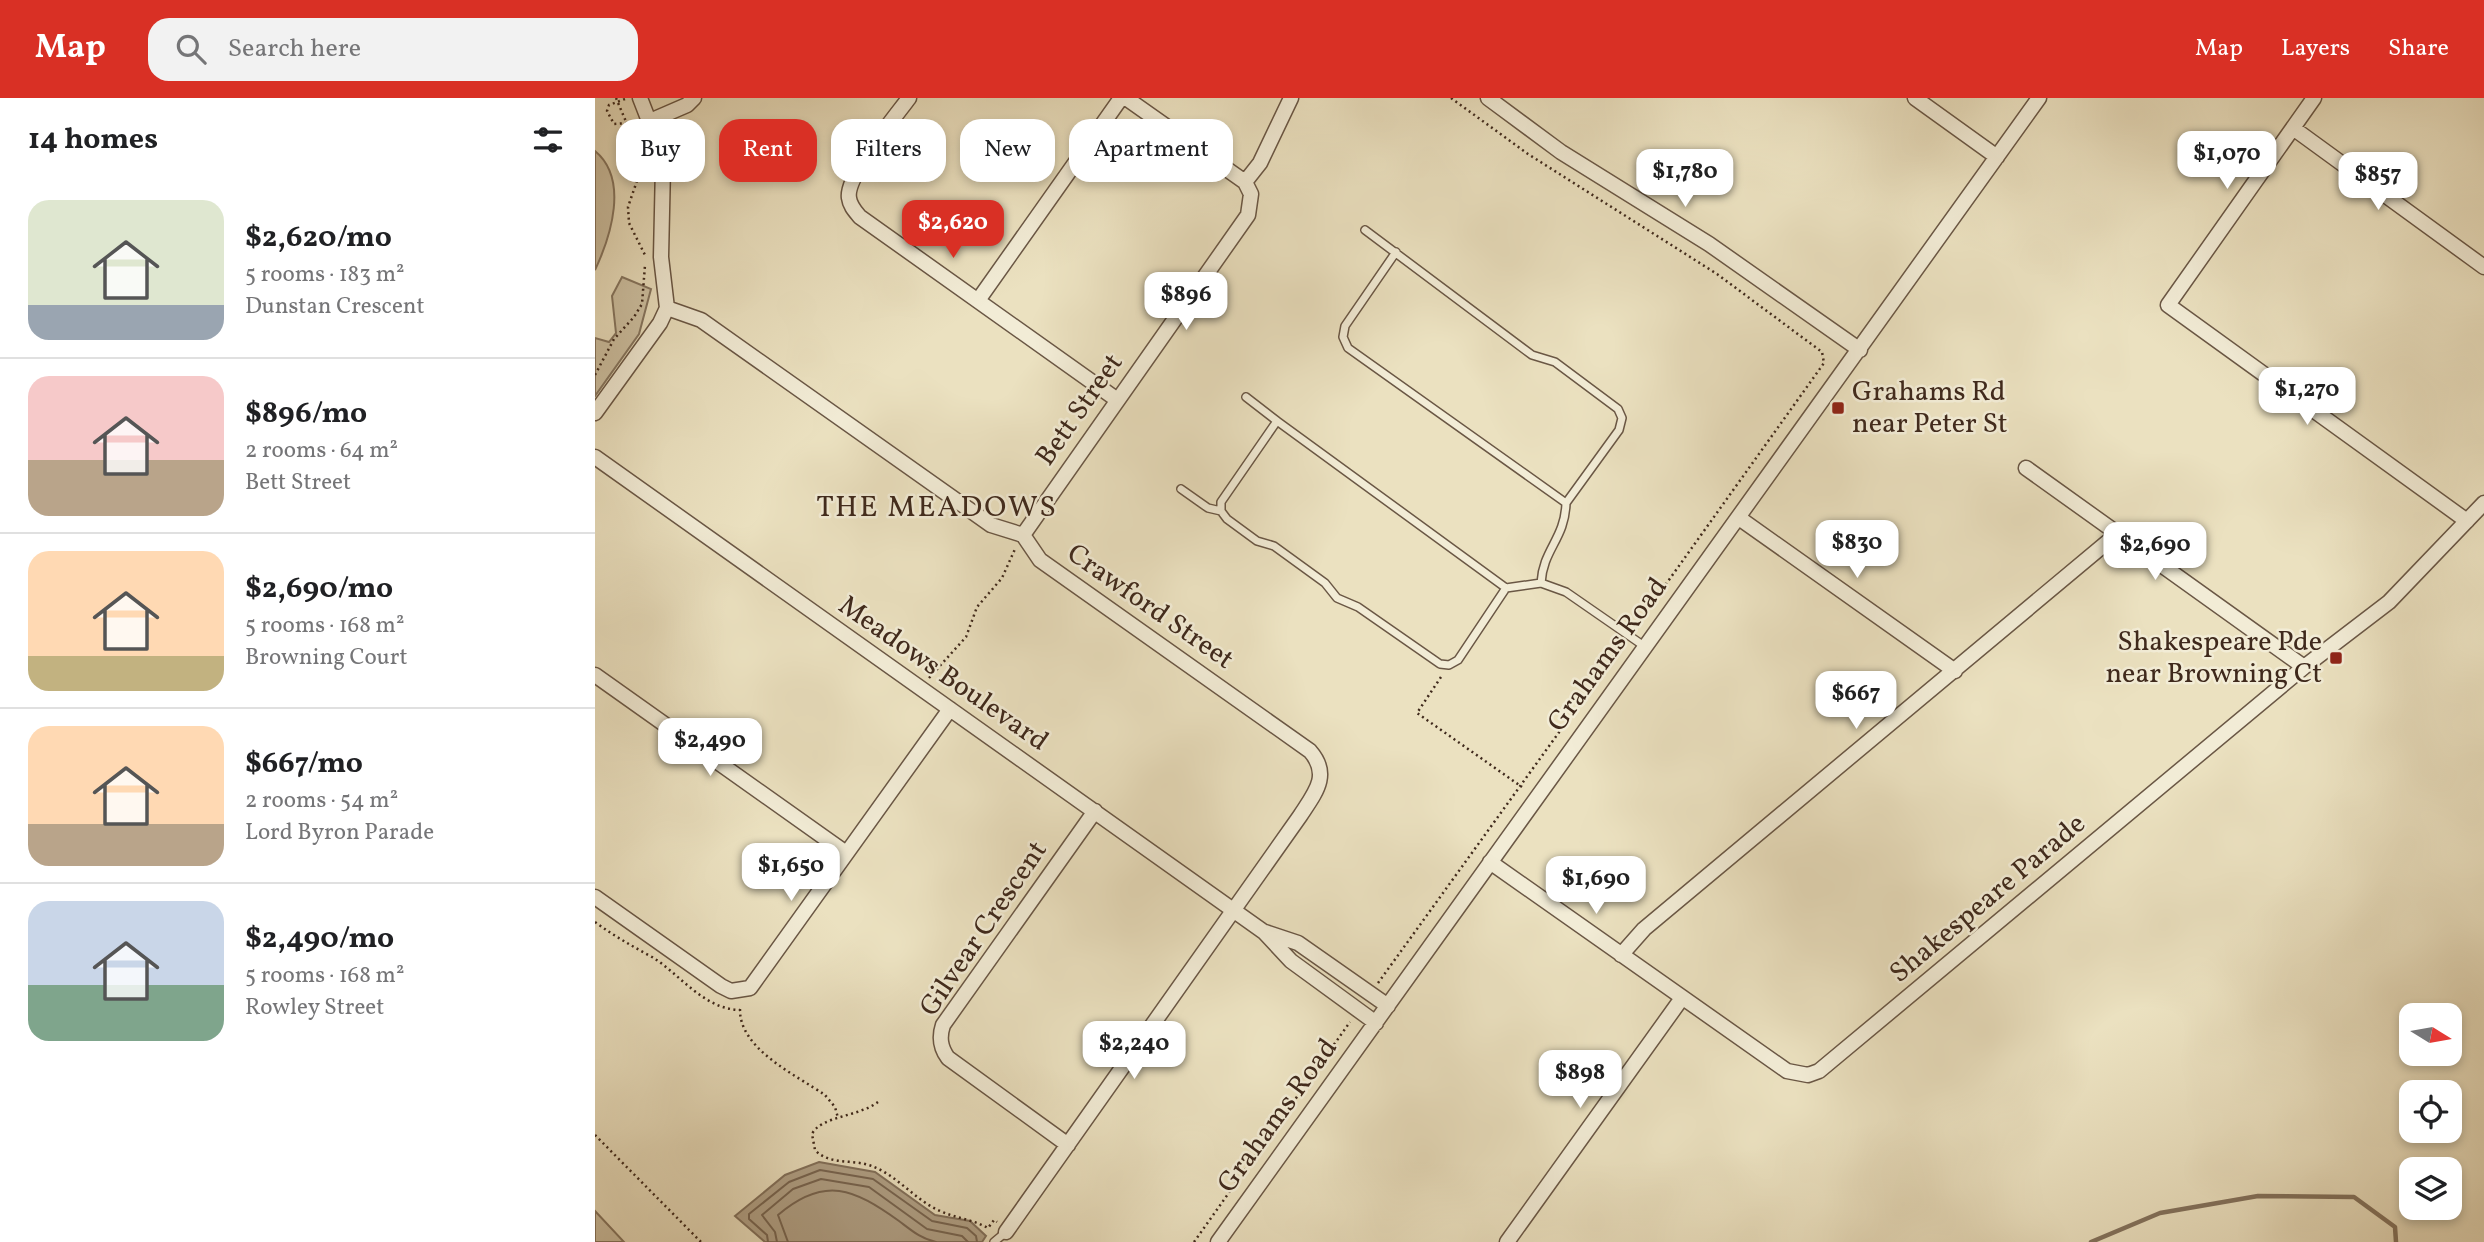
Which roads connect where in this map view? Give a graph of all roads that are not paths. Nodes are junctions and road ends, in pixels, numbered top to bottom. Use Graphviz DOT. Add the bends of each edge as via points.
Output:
graph roads {
  1 [pos="641,98"];
  2 [pos="694,98"];
  3 [pos="909,98"];
  4 [pos="1121,98"];
  5 [pos="1126,98"];
  6 [pos="1291,98"];
  7 [pos="1488,98"];
  8 [pos="1915,98"];
  9 [pos="2039,98"];
  10 [pos="2314,98"];
  11 [pos="649,119"];
  12 [pos="655,119"];
  13 [pos="2293,128"];
  14 [pos="1997,157"];
  15 [pos="663,182"];
  16 [pos="1245,182"];
  17 [pos="1365,230"];
  18 [pos="1396,253"];
  19 [pos="2484,267"];
  20 [pos="979,299"];
  21 [pos="667,308"];
  22 [pos="1860,350"];
  23 [pos="1246,397"];
  24 [pos="1117,399"];
  25 [pos="595,413"];
  26 [pos="1277,421"];
  27 [pos="595,457"];
  28 [pos="2026,468"];
  29 [pos="1181,489"];
  30 [pos="1566,503"];
  31 [pos="2484,503"];
  32 [pos="1221,511"];
  33 [pos="1739,518"];
  34 [pos="2467,521"];
  35 [pos="2117,534"];
  36 [pos="1023,535"];
  37 [pos="1541,583"];
  38 [pos="1506,588"];
  39 [pos="1644,646"];
  40 [pos="2304,667"];
  41 [pos="1955,671"];
  42 [pos="595,675"];
  43 [pos="950,709"];
  44 [pos="1094,811"];
  45 [pos="846,853"];
  46 [pos="1490,862"];
  47 [pos="595,897"];
  48 [pos="1233,910"];
  49 [pos="1264,932"];
  50 [pos="1621,955"];
  51 [pos="1682,998"];
  52 [pos="1388,1006"];
  53 [pos="1376,1023"];
  54 [pos="1068,1145"];
  55 [pos="1007,1231"];
  56 [pos="994,1242"];
  57 [pos="1218,1242"];
  58 [pos="1507,1242"];
  1 -- 11 [label="street"];
  2 -- 12 [label="street"];
  3 -- 20 [label="street" via="852,180 849,198 860,217"];
  4 -- 20 [label="street"];
  5 -- 16 [label="street"];
  6 -- 16 [label="street" via="1260,163"];
  7 -- 22 [label="street" via="1561,152 1709,244"];
  8 -- 14 [label="street"];
  9 -- 14 [label="street, Grahams Road"];
  10 -- 13 [label="street"];
  13 -- 19 [label="street"];
  13 -- 34 [label="street" via="2168,305"];
  14 -- 22 [label="street, Grahams Road"];
  15 -- 21 [label="street" via="661,257"];
  16 -- 24 [label="street, Bett Street" via="1252,204 1248,215"];
  17 -- 18 [label="lane"];
  18 -- 30 [label="lane" via="1345,326 1348,348"];
  18 -- 30 [label="lane" via="1532,355 1555,362 1618,409 1622,418 1619,430"];
  20 -- 24 [label="street"];
  21 -- 25 [label="street"];
  21 -- 36 [label="street" via="701,320 991,525"];
  22 -- 33 [label="street, Grahams Road"];
  23 -- 26 [label="lane"];
  24 -- 36 [label="street, Bett Street"];
  26 -- 32 [label="lane" via="1224,495"];
  26 -- 38 [label="lane"];
  27 -- 43 [label="street, Meadows Boulevard"];
  28 -- 35 [label="street"];
  29 -- 32 [label="lane"];
  30 -- 37 [label="lane" via="1562,533 1545,558"];
  31 -- 34 [label="street, Shakespeare Parade"];
  32 -- 38 [label="lane" via="1258,541 1274,546 1325,583 1337,598 1358,607 1440,664 1458,660"];
  33 -- 39 [label="street, Grahams Road"];
  33 -- 41 [label="street"];
  34 -- 40 [label="street, Shakespeare Parade" via="2389,602"];
  35 -- 40 [label="street"];
  35 -- 41 [label="street"];
  36 -- 48 [label="street, Crawford Street" via="1040,560 1319,761 1319,787"];
  37 -- 38 [label="lane"];
  37 -- 39 [label="lane" via="1586,603"];
  39 -- 46 [label="street, Grahams Road"];
  40 -- 51 [label="street, Shakespeare Parade" via="1819,1071 1787,1071"];
  41 -- 50 [label="street" via="1644,929"];
  42 -- 45 [label="street"];
  43 -- 44 [label="street, Meadows Boulevard"];
  43 -- 45 [label="street"];
  44 -- 48 [label="street, Meadows Boulevard"];
  44 -- 54 [label="street, Gilvear Crescent" via="940,1033 948,1058"];
  45 -- 47 [label="street" via="758,981 740,991 721,986"];
  46 -- 50 [label="street, Shakespeare Parade"];
  46 -- 52 [label="street, Grahams Road"];
  48 -- 49 [label="street, Meadows Boulevard"];
  48 -- 54 [label="street"];
  49 -- 52 [label="street, Meadows Boulevard" via="1298,943"];
  49 -- 53 [label="street, Meadows Boulevard" via="1291,961"];
  50 -- 51 [label="street, Shakespeare Parade"];
  51 -- 58 [label="street"];
  52 -- 53 [label="street, Grahams Road"];
  53 -- 57 [label="street, Grahams Road"];
  54 -- 55 [label="street"];
  55 -- 56 [label="lane"];
}
